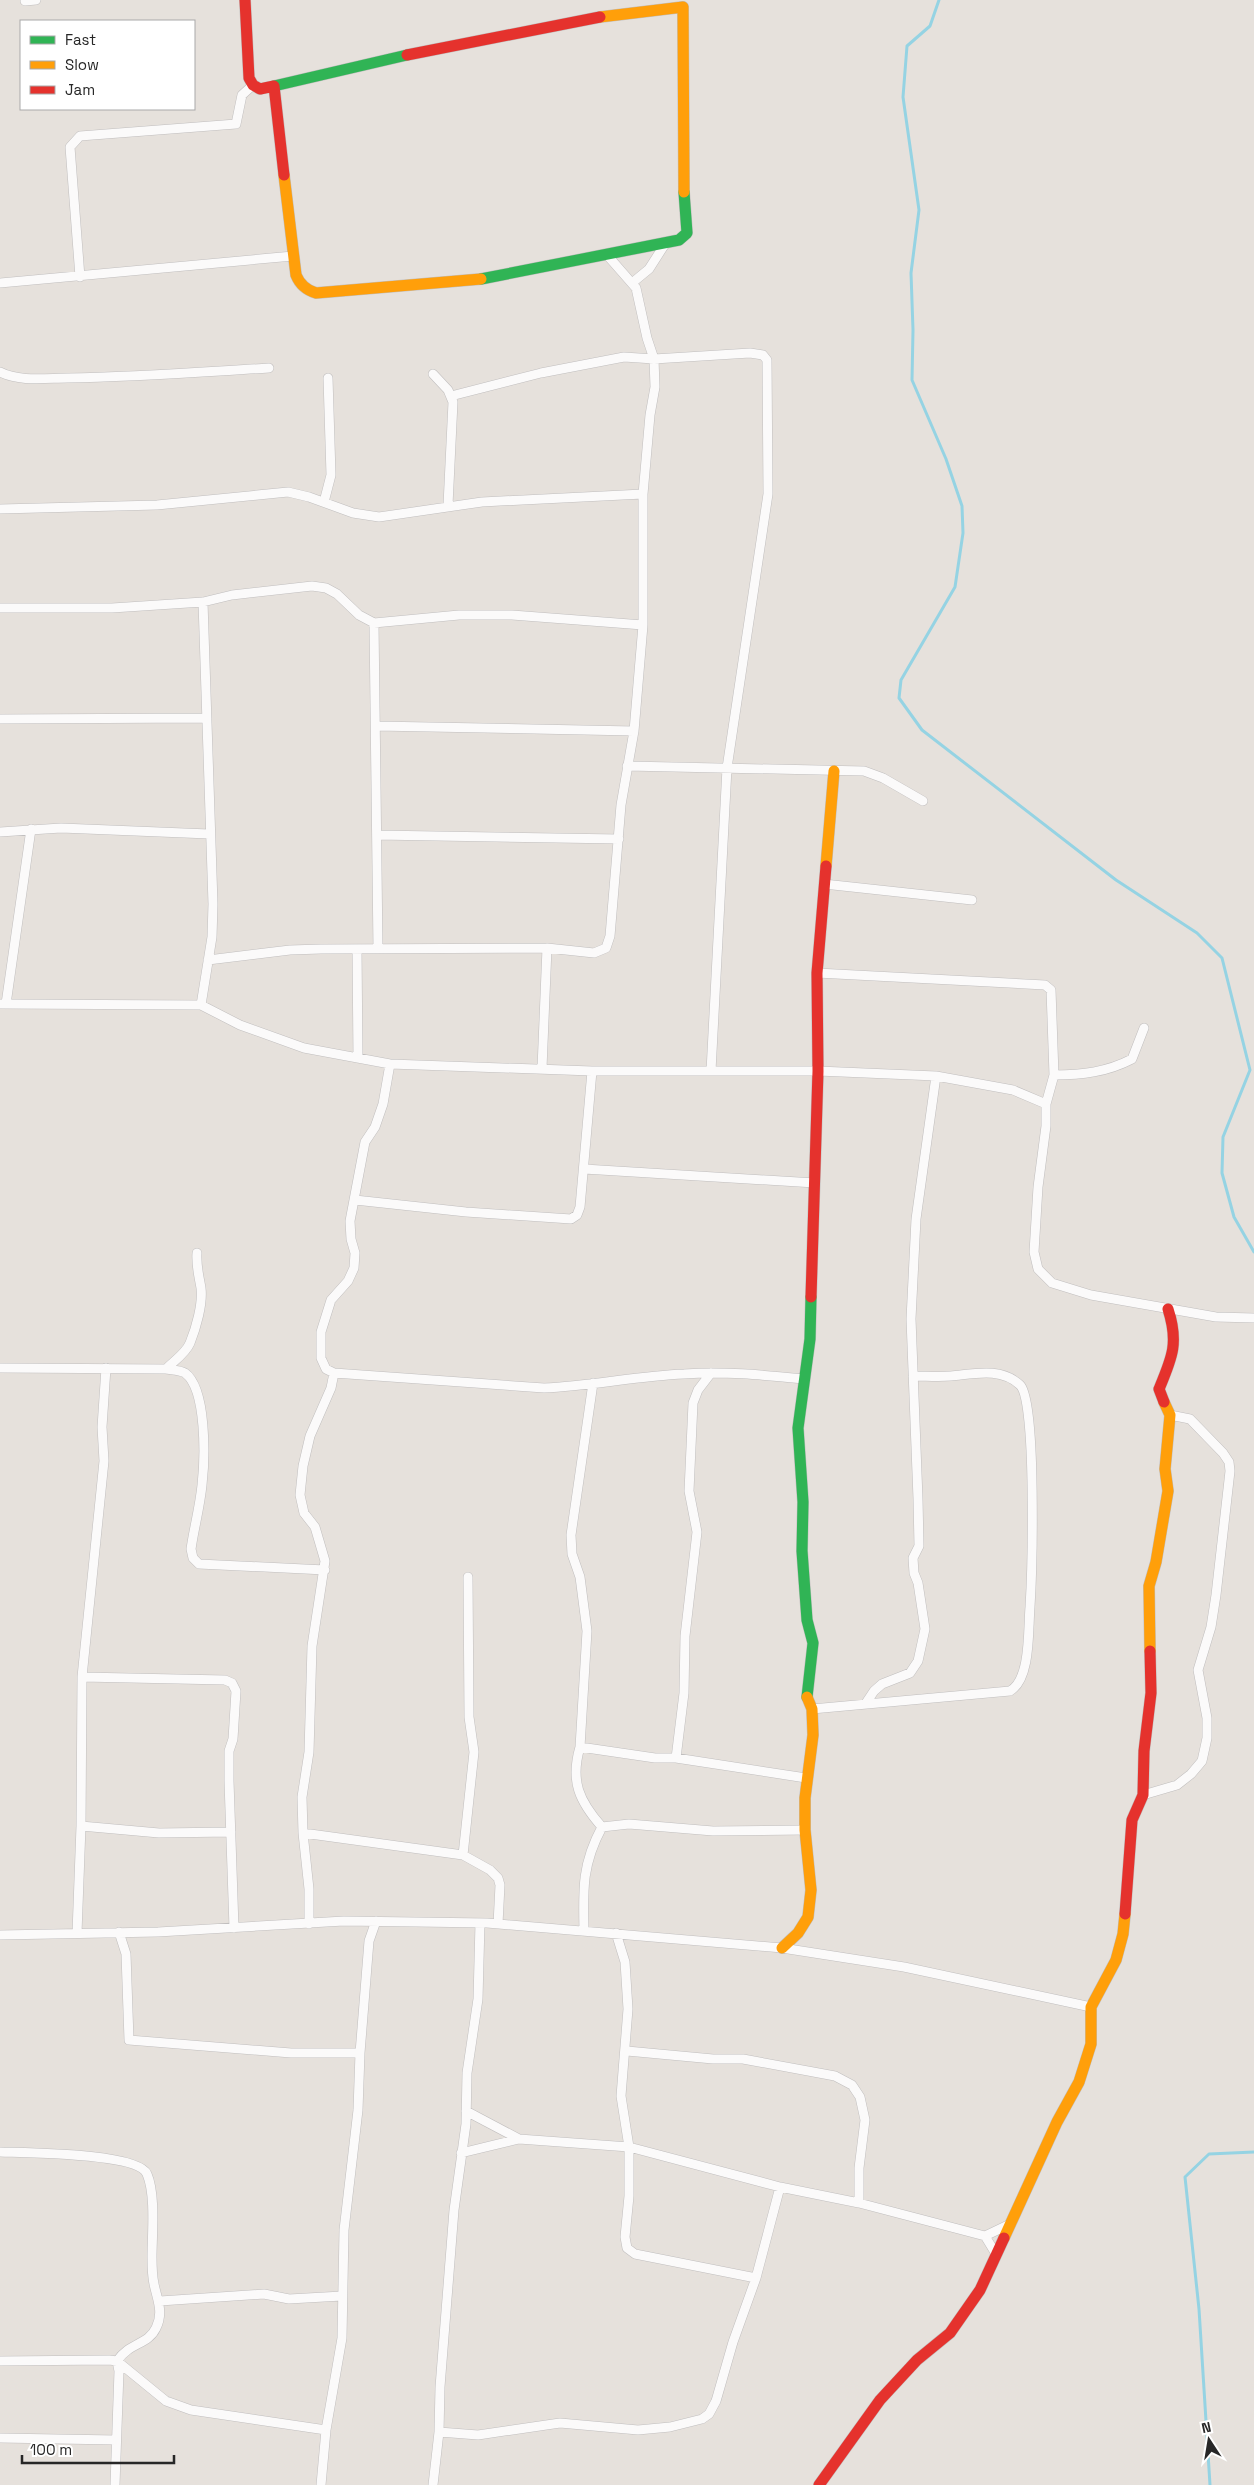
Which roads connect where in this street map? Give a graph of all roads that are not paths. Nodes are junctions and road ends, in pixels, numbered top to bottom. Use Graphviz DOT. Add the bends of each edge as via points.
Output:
graph roads {
  1 [pos="36,0"];
  2 [pos="245,0"];
  3 [pos="25,1"];
  4 [pos="253,85"];
  5 [pos="274,86"];
  6 [pos="665,244"];
  7 [pos="293,256"];
  8 [pos="608,256"];
  9 [pos="80,277"];
  10 [pos="0,283"];
  11 [pos="632,283"];
  12 [pos="654,359"];
  13 [pos="269,368"];
  14 [pos="0,372"];
  15 [pos="433,374"];
  16 [pos="328,378"];
  17 [pos="451,396"];
  18 [pos="643,494"];
  19 [pos="324,502"];
  20 [pos="448,505"];
  21 [pos="0,509"];
  22 [pos="203,602"];
  23 [pos="0,608"];
  24 [pos="374,624"];
  25 [pos="643,625"];
  26 [pos="0,718"];
  27 [pos="207,718"];
  28 [pos="376,726"];
  29 [pos="634,731"];
  30 [pos="627,766"];
  31 [pos="727,768"];
  32 [pos="834,771"];
  33 [pos="923,801"];
  34 [pos="31,829"];
  35 [pos="0,832"];
  36 [pos="209,834"];
  37 [pos="377,835"];
  38 [pos="619,839"];
  39 [pos="824,884"];
  40 [pos="972,900"];
  41 [pos="547,948"];
  42 [pos="358,949"];
  43 [pos="378,949"];
  44 [pos="208,960"];
  45 [pos="817,973"];
  46 [pos="3,1004"];
  47 [pos="201,1005"];
  48 [pos="1144,1028"];
  49 [pos="358,1058"];
  50 [pos="390,1064"];
  51 [pos="542,1068"];
  52 [pos="592,1071"];
  53 [pos="711,1071"];
  54 [pos="818,1071"];
  55 [pos="1054,1075"];
  56 [pos="936,1076"];
  57 [pos="1046,1104"];
  58 [pos="584,1169"];
  59 [pos="815,1183"];
  60 [pos="355,1200"];
  61 [pos="197,1253"];
  62 [pos="1168,1308"];
  63 [pos="1254,1318"];
  64 [pos="0,1368"];
  65 [pos="106,1368"];
  66 [pos="166,1369"];
  67 [pos="334,1373"];
  68 [pos="711,1373"];
  69 [pos="913,1376"];
  70 [pos="803,1378"];
  71 [pos="592,1383"];
  72 [pos="1170,1415"];
  73 [pos="325,1570"];
  74 [pos="468,1577"];
  75 [pos="82,1677"];
  76 [pos="866,1704"];
  77 [pos="812,1709"];
  78 [pos="580,1747"];
  79 [pos="676,1758"];
  80 [pos="806,1778"];
  81 [pos="1143,1795"];
  82 [pos="81,1826"];
  83 [pos="602,1827"];
  84 [pos="805,1830"];
  85 [pos="231,1832"];
  86 [pos="303,1833"];
  87 [pos="463,1856"];
  88 [pos="376,1921"];
  89 [pos="480,1923"];
  90 [pos="309,1924"];
  91 [pos="498,1924"];
  92 [pos="234,1928"];
  93 [pos="584,1930"];
  94 [pos="119,1932"];
  95 [pos="77,1933"];
  96 [pos="616,1933"];
  97 [pos="0,1935"];
  98 [pos="782,1948"];
  99 [pos="1091,2007"];
  100 [pos="627,2051"];
  101 [pos="360,2053"];
  102 [pos="466,2110"];
  103 [pos="519,2139"];
  104 [pos="628,2147"];
  105 [pos="0,2152"];
  106 [pos="461,2153"];
  107 [pos="780,2187"];
  108 [pos="859,2203"];
  109 [pos="1008,2226"];
  110 [pos="985,2236"];
  111 [pos="996,2254"];
  112 [pos="756,2278"];
  113 [pos="342,2296"];
  114 [pos="160,2301"];
  115 [pos="0,2362"];
  116 [pos="117,2362"];
  117 [pos="326,2430"];
  118 [pos="439,2432"];
  119 [pos="0,2438"];
  120 [pos="116,2440"];
  121 [pos="114,2485"];
  122 [pos="320,2485"];
  123 [pos="433,2485"];
  124 [pos="819,2485"];
  1 -- 3 [label="street"];
  2 -- 4 [label="street" via="249,78"];
  4 -- 5 [label="street" via="260,89"];
  4 -- 9 [label="street" via="242,95 238,121 232,126 80,136 70,148"];
  5 -- 6 [label="street" via="378,61 622,13 683,7 687,233 679,240"];
  5 -- 7 [label="street"];
  6 -- 8 [label="street"];
  6 -- 11 [label="street" via="649,268"];
  7 -- 8 [label="street" via="301,287 316,293 468,281"];
  7 -- 9 [label="street"];
  8 -- 11 [label="street"];
  9 -- 10 [label="street"];
  11 -- 12 [label="street" via="641,304"];
  12 -- 17 [label="street" via="624,357 486,385"];
  12 -- 18 [label="street" via="655,387"];
  12 -- 31 [label="street" via="750,353 763,355 767,360 768,494"];
  13 -- 14 [label="street" via="108,377 28,378 6,376"];
  15 -- 17 [label="street"];
  16 -- 19 [label="street" via="331,475"];
  17 -- 20 [label="street"];
  18 -- 20 [label="street"];
  18 -- 25 [label="street"];
  19 -- 20 [label="street" via="353,513 380,517"];
  19 -- 21 [label="street" via="288,492 157,505"];
  22 -- 23 [label="street" via="112,608"];
  22 -- 24 [label="street" via="232,594 312,586 337,594"];
  22 -- 27 [label="street"];
  24 -- 25 [label="street" via="459,615 512,615"];
  24 -- 28 [label="street"];
  25 -- 29 [label="street"];
  26 -- 27 [label="street"];
  27 -- 36 [label="street"];
  28 -- 29 [label="street"];
  28 -- 37 [label="street"];
  29 -- 30 [label="street"];
  30 -- 31 [label="street"];
  30 -- 38 [label="street"];
  31 -- 32 [label="street"];
  31 -- 53 [label="street"];
  32 -- 33 [label="street" via="864,771"];
  32 -- 39 [label="street"];
  34 -- 35 [label="street"];
  34 -- 36 [label="street"];
  34 -- 46 [label="street"];
  36 -- 44 [label="street" via="213,904"];
  37 -- 38 [label="street"];
  37 -- 43 [label="street"];
  38 -- 41 [label="street" via="610,936 606,948 594,953"];
  39 -- 40 [label="street"];
  39 -- 45 [label="street"];
  41 -- 43 [label="street"];
  41 -- 51 [label="street"];
  42 -- 43 [label="street"];
  42 -- 44 [label="street" via="290,950"];
  42 -- 49 [label="street"];
  44 -- 47 [label="street"];
  45 -- 54 [label="street"];
  45 -- 55 [label="street" via="1045,985 1051,990 1053,1003"];
  46 -- 47 [label="street"];
  47 -- 49 [label="street" via="267,1036 304,1048"];
  48 -- 55 [label="street" via="1132,1059 1116,1067 1080,1075"];
  49 -- 50 [label="street"];
  50 -- 51 [label="street"];
  50 -- 60 [label="street" via="383,1104 375,1127 365,1142"];
  51 -- 52 [label="street"];
  52 -- 53 [label="street"];
  52 -- 58 [label="street"];
  53 -- 54 [label="street"];
  54 -- 56 [label="street"];
  54 -- 59 [label="street"];
  55 -- 57 [label="street"];
  56 -- 57 [label="street" via="1013,1090"];
  56 -- 69 [label="street" via="916,1219 910,1319"];
  57 -- 62 [label="street" via="1034,1252 1038,1269 1052,1282 1091,1295"];
  58 -- 59 [label="street"];
  58 -- 60 [label="street" via="580,1207 571,1219"];
  59 -- 70 [label="street" via="810,1339"];
  60 -- 67 [label="street" via="350,1221 354,1268 348,1281 331,1300 321,1332 321,1358 326,1369"];
  61 -- 66 [label="street" via="196,1271 201,1290 199,1311 190,1343"];
  62 -- 63 [label="street" via="1216,1317"];
  62 -- 72 [label="street" via="1176,1344 1159,1389"];
  64 -- 65 [label="street"];
  65 -- 66 [label="street"];
  65 -- 75 [label="street" via="102,1427 104,1462"];
  66 -- 73 [label="street" via="184,1372 194,1383 201,1406 202,1485 192,1558 199,1564"];
  67 -- 71 [label="street" via="544,1388"];
  67 -- 73 [label="street" via="332,1388 310,1436 300,1495 304,1513 315,1527 323,1549"];
  68 -- 70 [label="street"];
  68 -- 71 [label="street"];
  68 -- 79 [label="street" via="698,1390 694,1403 689,1491 697,1532"];
  69 -- 76 [label="street" via="919,1546 913,1558 925,1629 918,1661 910,1673 882,1684"];
  69 -- 76 [label="street" via="988,1372 1021,1385 1026,1394 1030,1426 1031,1585 1025,1668 1018,1687 1010,1691"];
  70 -- 77 [label="street" via="798,1428 803,1502 802,1551 807,1620 813,1643 806,1688"];
  71 -- 78 [label="street" via="571,1535 587,1631"];
  72 -- 81 [label="street" via="1165,1469 1167,1498 1149,1586 1151,1693"];
  72 -- 81 [label="street" via="1190,1419 1224,1453 1230,1471 1215,1603 1198,1670 1207,1718 1202,1761 1177,1785"];
  73 -- 86 [label="street" via="312,1646 309,1752 302,1797"];
  74 -- 87 [label="street" via="469,1717 474,1752"];
  75 -- 82 [label="street"];
  75 -- 85 [label="street" via="224,1680 232,1683 236,1691 233,1739 229,1751"];
  76 -- 77 [label="street"];
  77 -- 80 [label="street" via="813,1735"];
  78 -- 79 [label="street"];
  78 -- 83 [label="street" via="575,1764 580,1796"];
  79 -- 80 [label="street"];
  80 -- 84 [label="street"];
  81 -- 99 [label="street" via="1132,1820 1124,1934 1116,1960"];
  82 -- 85 [label="street" via="159,1833"];
  82 -- 95 [label="street"];
  83 -- 84 [label="street" via="629,1824 713,1831"];
  83 -- 93 [label="street" via="591,1847 582,1886"];
  84 -- 98 [label="street" via="811,1890 808,1917"];
  85 -- 92 [label="street"];
  86 -- 87 [label="street"];
  86 -- 90 [label="street"];
  87 -- 91 [label="street" via="490,1870 498,1878"];
  88 -- 89 [label="street"];
  88 -- 90 [label="street"];
  88 -- 101 [label="street" via="369,1941"];
  89 -- 91 [label="street"];
  89 -- 102 [label="street" via="478,1999 467,2073"];
  90 -- 92 [label="street"];
  91 -- 93 [label="street"];
  92 -- 94 [label="street"];
  93 -- 96 [label="street"];
  94 -- 95 [label="street"];
  94 -- 101 [label="street" via="126,1954 129,2040 291,2053"];
  95 -- 97 [label="street"];
  96 -- 98 [label="street"];
  96 -- 100 [label="street" via="625,1962"];
  98 -- 99 [label="street" via="904,1967"];
  99 -- 109 [label="street" via="1091,2044 1079,2082"];
  100 -- 104 [label="street" via="622,2096"];
  100 -- 108 [label="street" via="742,2060 836,2076 852,2085 860,2096 865,2120 859,2168"];
  101 -- 113 [label="street" via="358,2110 344,2230"];
  102 -- 103 [label="street"];
  102 -- 106 [label="street"];
  103 -- 104 [label="street"];
  103 -- 106 [label="street"];
  104 -- 107 [label="street"];
  104 -- 112 [label="street" via="627,2248 635,2254"];
  105 -- 114 [label="street" via="97,2157 142,2168 151,2190 153,2283"];
  106 -- 118 [label="street" via="440,2387"];
  107 -- 108 [label="street"];
  107 -- 112 [label="street"];
  108 -- 110 [label="street"];
  109 -- 110 [label="street"];
  109 -- 111 [label="street"];
  110 -- 111 [label="street"];
  111 -- 124 [label="street" via="980,2290 950,2334 917,2360 880,2400"];
  112 -- 118 [label="street" via="716,2401 710,2414 702,2420 670,2428 638,2430 560,2423 478,2435"];
  113 -- 114 [label="street" via="288,2299 264,2294"];
  113 -- 117 [label="street" via="342,2338"];
  114 -- 116 [label="street" via="159,2322 152,2336 126,2349"];
  115 -- 116 [label="street"];
  116 -- 117 [label="street" via="176,2406"];
  116 -- 120 [label="street"];
  117 -- 122 [label="street"];
  118 -- 123 [label="street"];
  119 -- 120 [label="street"];
  120 -- 121 [label="street"];
}
